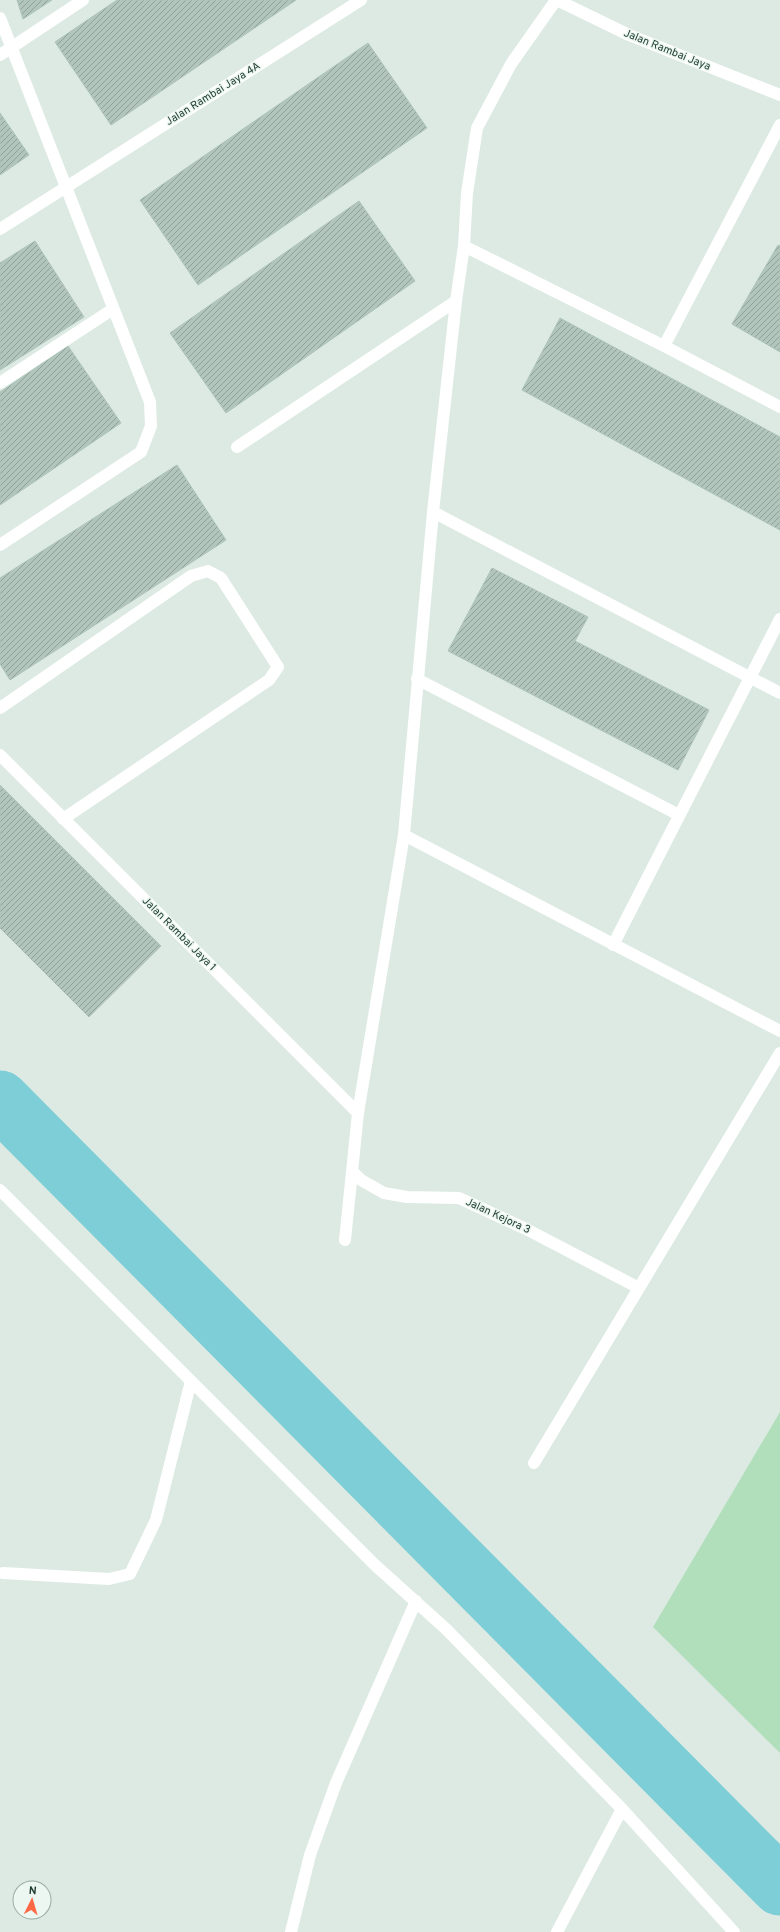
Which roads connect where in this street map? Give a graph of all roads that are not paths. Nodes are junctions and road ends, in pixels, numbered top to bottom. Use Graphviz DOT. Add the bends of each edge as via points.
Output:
graph roads {
  1 [pos="83,0"];
  2 [pos="361,0"];
  3 [pos="556,0"];
  4 [pos="0,18"];
  5 [pos="11,48"];
  6 [pos="0,55"];
  7 [pos="780,95"];
  8 [pos="780,125"];
  9 [pos="65,187"];
  10 [pos="0,229"];
  11 [pos="464,246"];
  12 [pos="456,301"];
  13 [pos="113,309"];
  14 [pos="664,346"];
  15 [pos="0,383"];
  16 [pos="780,407"];
  17 [pos="237,447"];
  18 [pos="433,512"];
  19 [pos="0,544"];
  20 [pos="780,619"];
  21 [pos="750,677"];
  22 [pos="417,679"];
  23 [pos="780,693"];
  24 [pos="0,708"];
  25 [pos="0,755"];
  26 [pos="679,815"];
  27 [pos="63,819"];
  28 [pos="404,835"];
  29 [pos="613,945"];
  30 [pos="780,1031"];
  31 [pos="780,1054"];
  32 [pos="358,1113"];
  33 [pos="352,1171"];
  34 [pos="0,1190"];
  35 [pos="345,1240"];
  36 [pos="639,1288"];
  37 [pos="191,1380"];
  38 [pos="534,1463"];
  39 [pos="3,1573"];
  40 [pos="416,1601"];
  41 [pos="622,1808"];
  42 [pos="291,1932"];
  43 [pos="557,1932"];
  44 [pos="734,1932"];
  1 -- 5 [label="street"];
  2 -- 9 [label="street, Jalan Rambai Jaya 4A"];
  3 -- 7 [label="street, Jalan Rambai Jaya" via="629,35"];
  3 -- 11 [label="street" via="511,64 477,128"];
  4 -- 5 [label="street"];
  5 -- 6 [label="street"];
  5 -- 9 [label="street"];
  8 -- 14 [label="street"];
  9 -- 10 [label="street, Jalan Rambai Jaya 4A"];
  9 -- 13 [label="street"];
  11 -- 12 [label="street"];
  11 -- 14 [label="street"];
  12 -- 17 [label="street"];
  12 -- 18 [label="street"];
  13 -- 15 [label="street"];
  13 -- 19 [label="street" via="150,402 151,426 141,452"];
  14 -- 16 [label="street"];
  18 -- 21 [label="street"];
  18 -- 22 [label="street"];
  20 -- 21 [label="street"];
  21 -- 23 [label="street"];
  21 -- 26 [label="street"];
  22 -- 26 [label="street"];
  22 -- 28 [label="street"];
  24 -- 27 [label="street" via="191,576 208,571 221,578 278,667 269,680"];
  25 -- 27 [label="street, Jalan Rambai Jaya 1"];
  26 -- 29 [label="street"];
  27 -- 32 [label="street, Jalan Rambai Jaya 1"];
  28 -- 29 [label="street"];
  28 -- 32 [label="street"];
  29 -- 30 [label="street"];
  31 -- 36 [label="street"];
  32 -- 33 [label="street"];
  33 -- 35 [label="street"];
  33 -- 36 [label="street, Jalan Kejora 3" via="361,1180 384,1194 459,1198 528,1230"];
  34 -- 37 [label="street"];
  36 -- 38 [label="street"];
  37 -- 39 [label="street" via="156,1520 130,1574 109,1580"];
  37 -- 40 [label="street" via="375,1565"];
  40 -- 41 [label="street"];
  40 -- 42 [label="street" via="336,1783 310,1855"];
  41 -- 43 [label="street"];
  41 -- 44 [label="street"];
}
